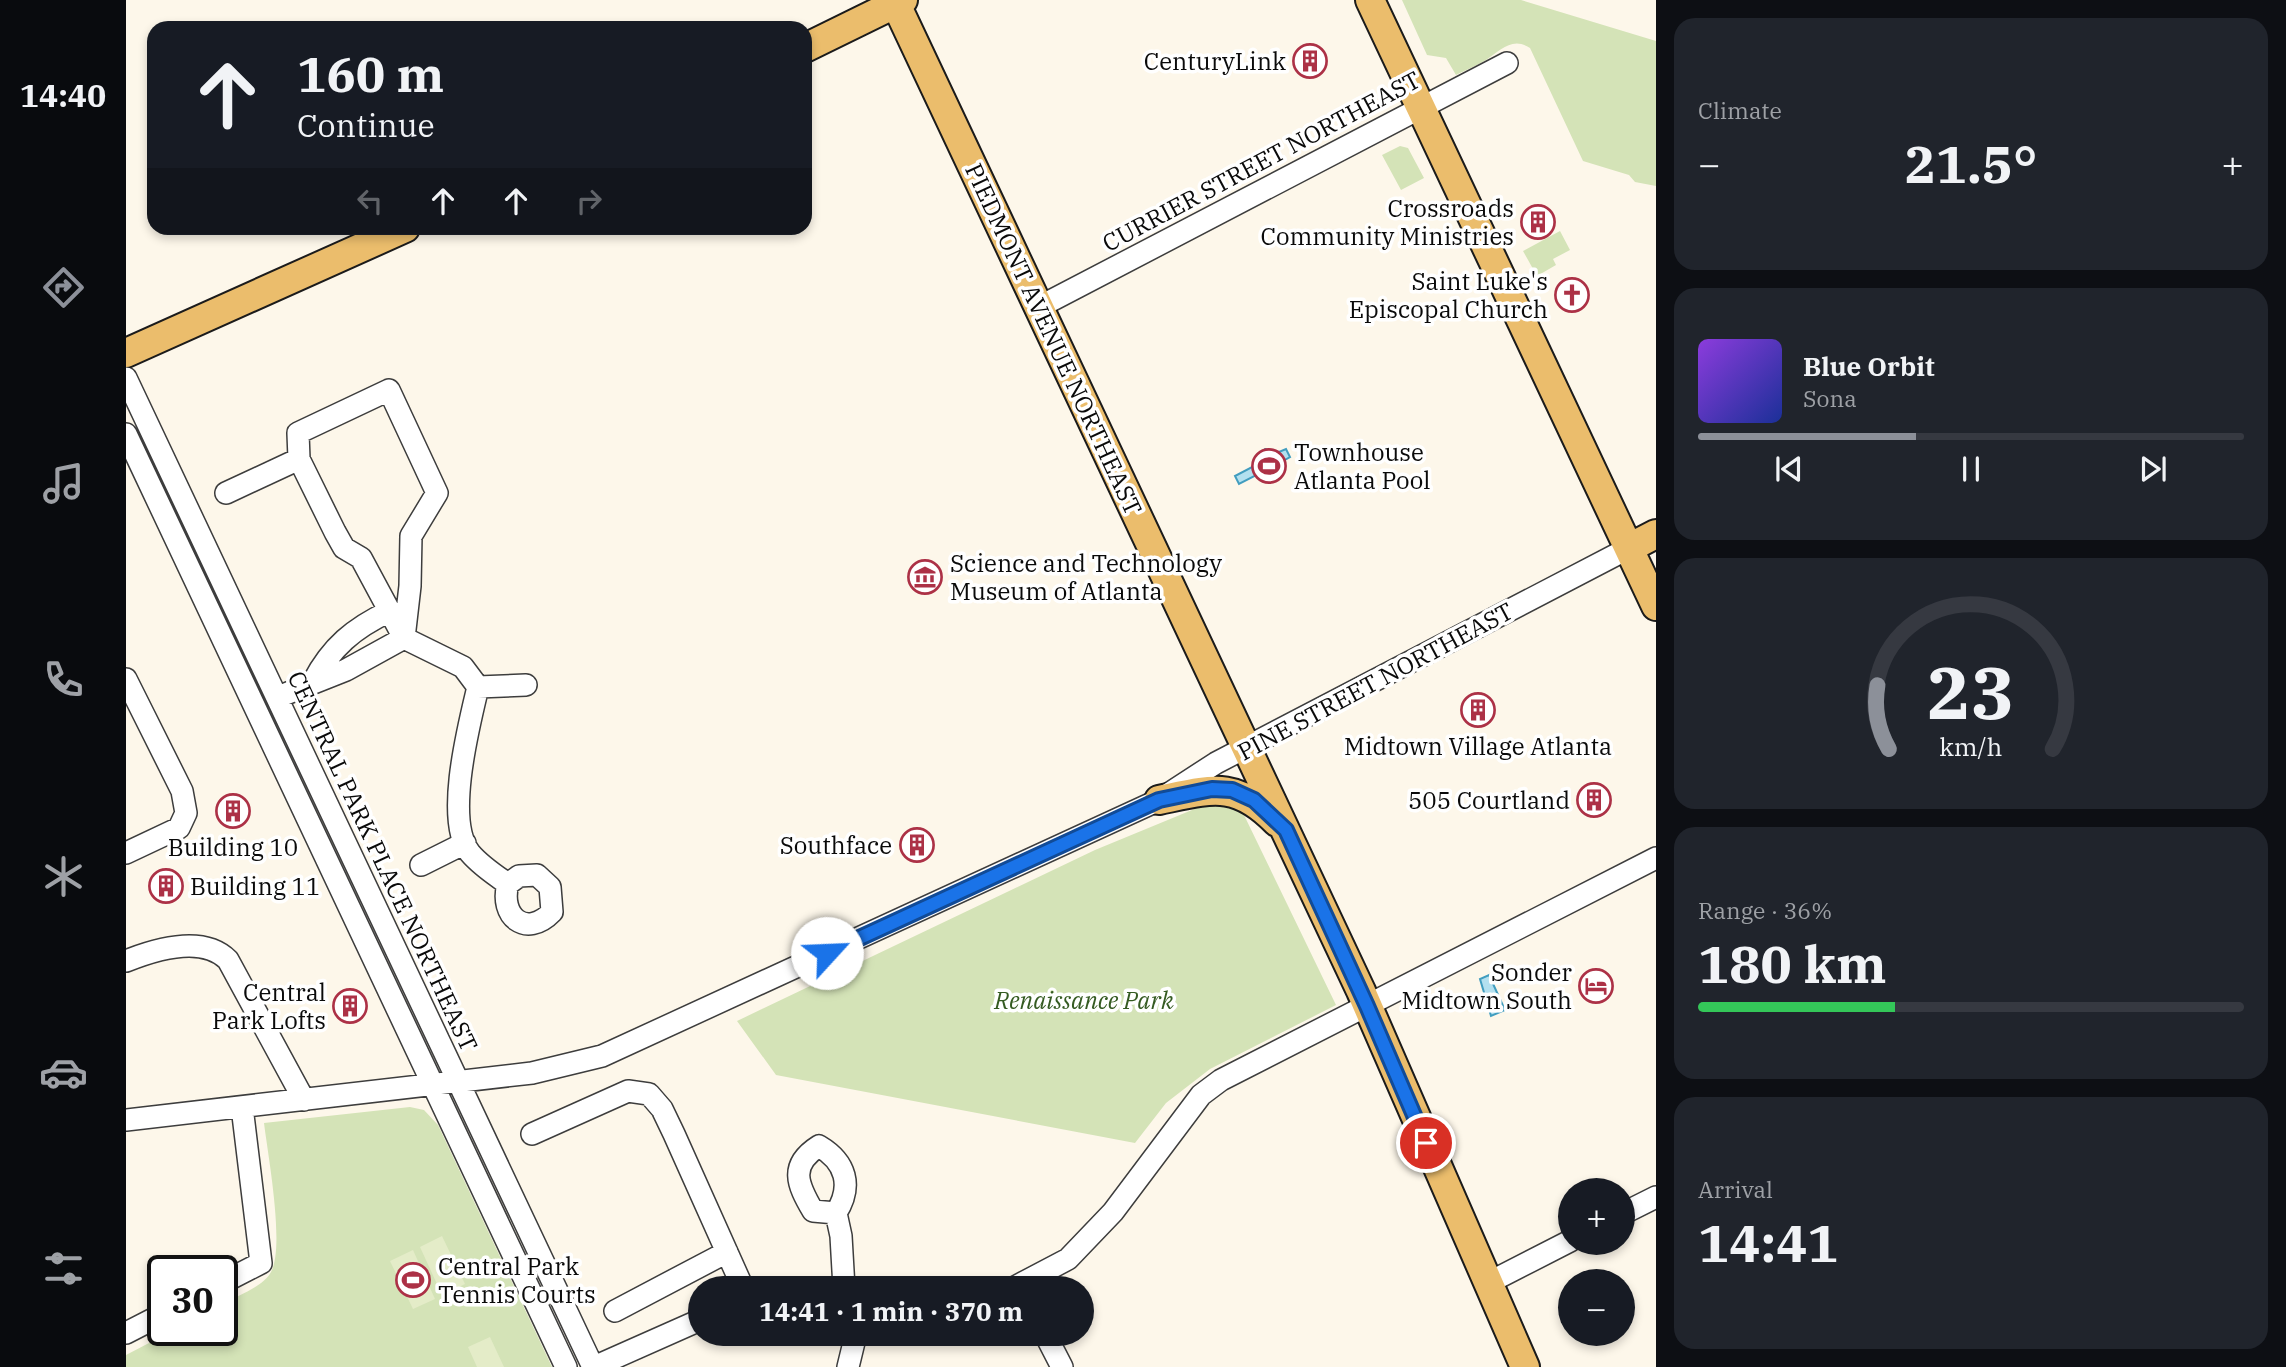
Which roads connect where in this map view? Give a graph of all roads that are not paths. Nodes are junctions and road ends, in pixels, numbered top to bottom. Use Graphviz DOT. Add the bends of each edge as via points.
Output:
graph roads {
  1 [pos="1370,0"];
  2 [pos="898,1"];
  3 [pos="812,44"];
  4 [pos="1507,63"];
  5 [pos="1421,107"];
  6 [pos="389,235"];
  7 [pos="1039,307"];
  8 [pos="126,353"];
  9 [pos="126,378"];
  10 [pos="126,434"];
  11 [pos="299,459"];
  12 [pos="226,494"];
  13 [pos="1656,534"];
  14 [pos="1629,548"];
  15 [pos="1656,606"];
  16 [pos="390,611"];
  17 [pos="404,638"];
  18 [pos="361,647"];
  19 [pos="320,679"];
  20 [pos="526,685"];
  21 [pos="478,687"];
  22 [pos="129,692"];
  23 [pos="278,697"];
  24 [pos="1247,747"];
  25 [pos="1159,800"];
  26 [pos="1286,830"];
  27 [pos="465,843"];
  28 [pos="126,853"];
  29 [pos="1656,858"];
  30 [pos="421,865"];
  31 [pos="508,884"];
  32 [pos="126,961"];
  33 [pos="1367,1006"];
  34 [pos="458,1082"];
  35 [pos="433,1085"];
  36 [pos="304,1100"];
  37 [pos="242,1107"];
  38 [pos="126,1120"];
  39 [pos="532,1134"];
  40 [pos="1656,1197"];
  41 [pos="1635,1208"];
  42 [pos="836,1213"];
  43 [pos="1558,1247"];
  44 [pos="727,1252"];
  45 [pos="238,1275"];
  46 [pos="738,1276"];
  47 [pos="843,1276"];
  48 [pos="1037,1276"];
  49 [pos="1488,1283"];
  50 [pos="614,1311"];
  51 [pos="147,1323"];
  52 [pos="688,1325"];
  53 [pos="126,1334"];
  54 [pos="853,1346"];
  55 [pos="1051,1346"];
  56 [pos="566,1367"];
  57 [pos="594,1367"];
  58 [pos="848,1367"];
  59 [pos="1062,1367"];
  60 [pos="1525,1367"];
  1 -- 5 [label="main road"];
  2 -- 3 [label="main road"];
  2 -- 7 [label="main road, PIEDMONT AVENUE NORTHEAST"];
  4 -- 5 [label="street, CURRIER STREET NORTHEAST"];
  5 -- 7 [label="street, CURRIER STREET NORTHEAST"];
  5 -- 14 [label="main road"];
  6 -- 8 [label="main road"];
  7 -- 24 [label="main road, PIEDMONT AVENUE NORTHEAST"];
  9 -- 23 [label="street, CENTRAL PARK PLACE NORTHEAST"];
  10 -- 35 [label="street, CENTRAL PARK PLACE NORTHEAST"];
  11 -- 12 [label="street"];
  11 -- 16 [label="street" via="344,548 361,558"];
  11 -- 17 [label="street" via="298,433 390,390 437,493 411,536"];
  13 -- 14 [label="main road, PINE STREET NORTHEAST"];
  14 -- 15 [label="main road"];
  14 -- 24 [label="street, PINE STREET NORTHEAST"];
  16 -- 17 [label="street"];
  16 -- 18 [label="street"];
  17 -- 18 [label="street"];
  17 -- 21 [label="street" via="463,667"];
  18 -- 19 [label="street"];
  18 -- 19 [label="street" via="344,637 323,663"];
  19 -- 23 [label="street"];
  20 -- 21 [label="street"];
  21 -- 27 [label="street" via="462,757 459,818"];
  22 -- 28 [label="street" via="182,791 186,813 179,828"];
  23 -- 34 [label="street, CENTRAL PARK PLACE NORTHEAST"];
  24 -- 25 [label="street, PINE STREET NORTHEAST"];
  24 -- 26 [label="main road, PIEDMONT AVENUE NORTHEAST"];
  25 -- 26 [label="main road" via="1212,789 1232,790 1254,800"];
  25 -- 34 [label="street, PINE STREET NORTHEAST" via="602,1056 532,1073"];
  26 -- 33 [label="main road, PIEDMONT AVENUE NORTHEAST"];
  27 -- 30 [label="street"];
  27 -- 31 [label="street" via="476,859"];
  29 -- 33 [label="street"];
  32 -- 36 [label="street" via="175,947 220,951"];
  33 -- 48 [label="street" via="1203,1092 1113,1212 1074,1254"];
  33 -- 49 [label="main road, PIEDMONT AVENUE NORTHEAST"];
  34 -- 35 [label="street, PINE STREET NORTHEAST"];
  34 -- 57 [label="street, CENTRAL PARK PLACE NORTHEAST"];
  35 -- 36 [label="street, PINE STREET NORTHEAST"];
  35 -- 56 [label="street, CENTRAL PARK PLACE NORTHEAST"];
  36 -- 37 [label="street, PINE STREET NORTHEAST"];
  37 -- 38 [label="street, PINE STREET NORTHEAST"];
  37 -- 45 [label="street" via="261,1263"];
  39 -- 44 [label="street" via="628,1091 649,1094 662,1109"];
  40 -- 41 [label="street"];
  42 -- 47 [label="street"];
  43 -- 49 [label="street"];
  44 -- 46 [label="street"];
  44 -- 50 [label="street"];
  49 -- 60 [label="main road, PIEDMONT AVENUE NORTHEAST"];
  51 -- 53 [label="street"];
  52 -- 57 [label="street"];
  54 -- 58 [label="street"];
  55 -- 59 [label="street"];
}
